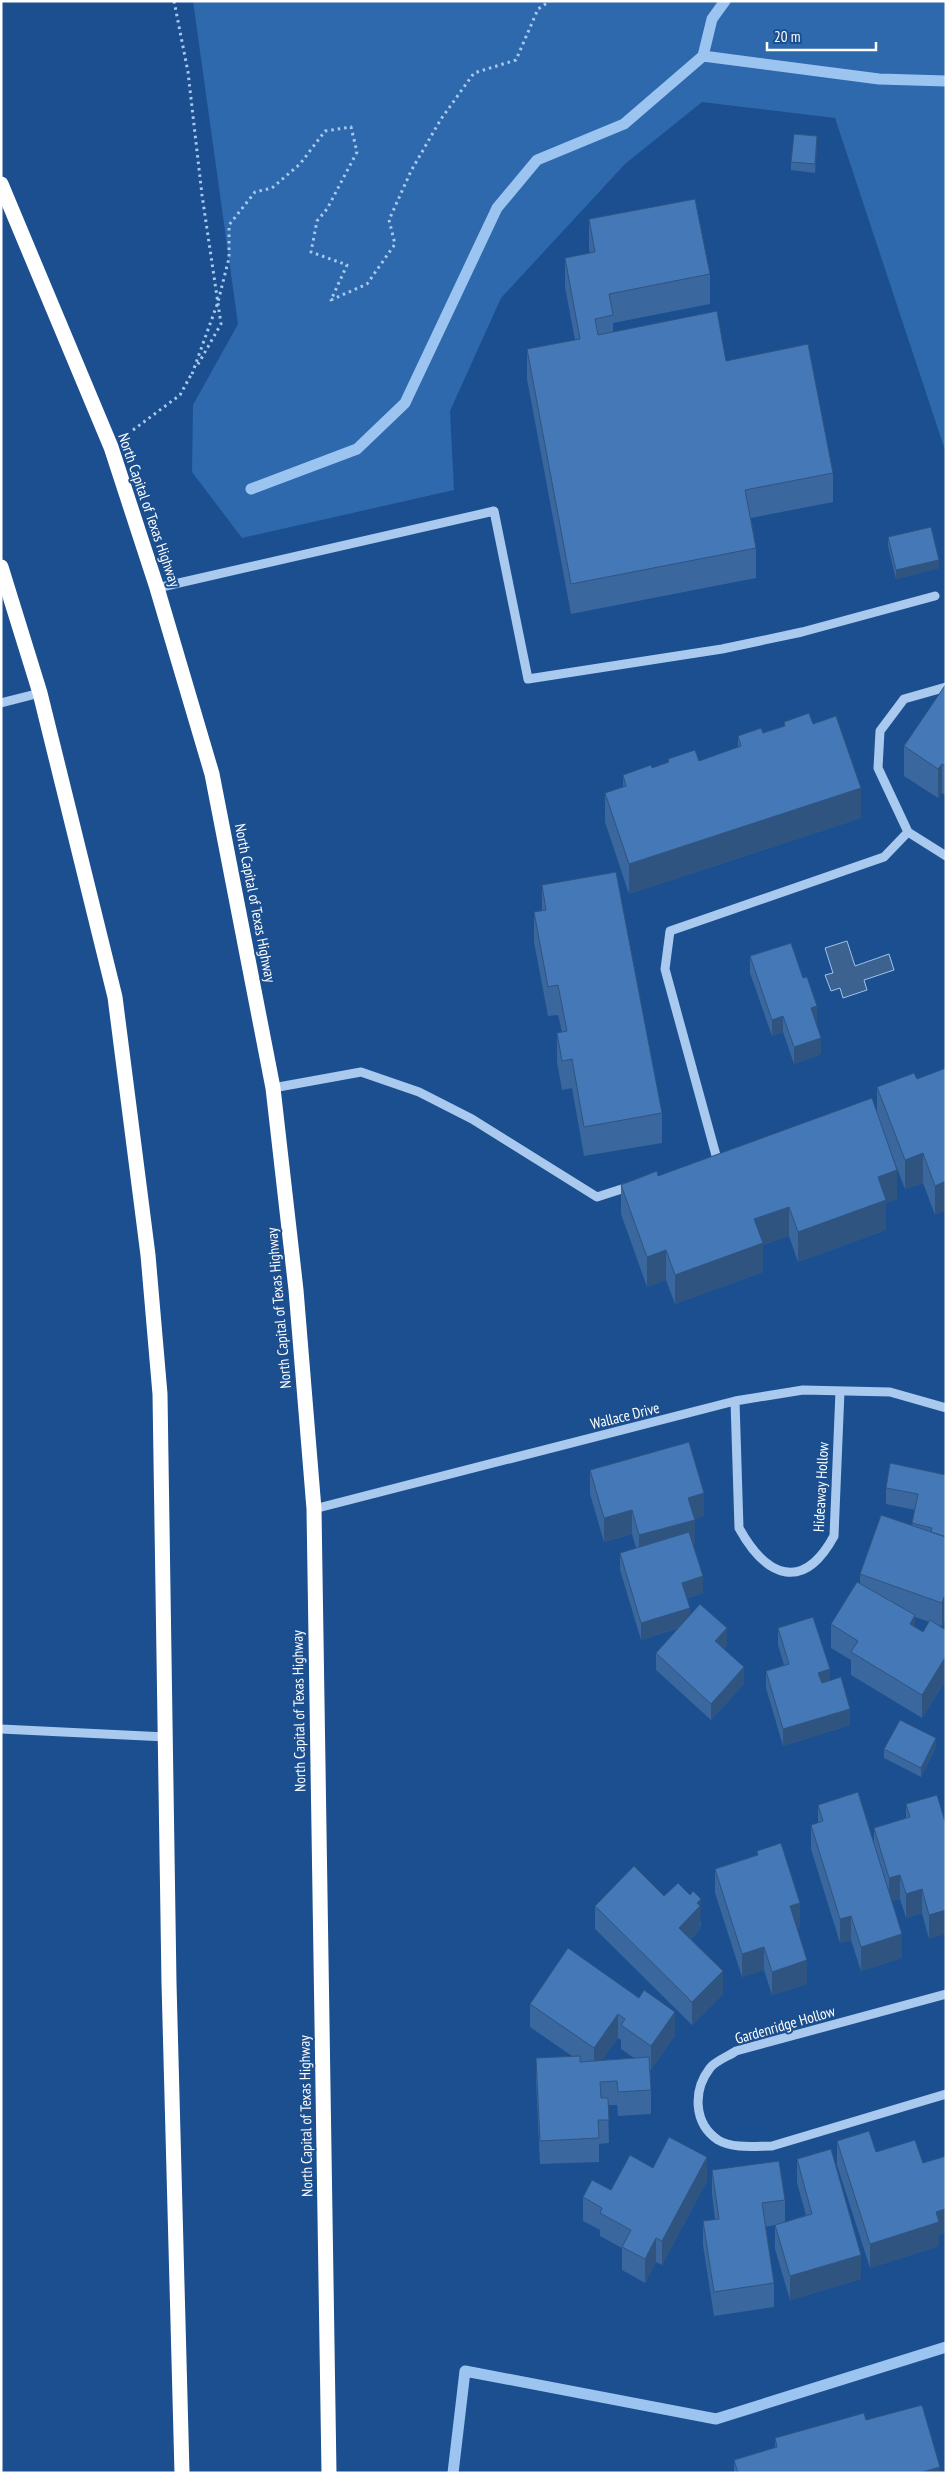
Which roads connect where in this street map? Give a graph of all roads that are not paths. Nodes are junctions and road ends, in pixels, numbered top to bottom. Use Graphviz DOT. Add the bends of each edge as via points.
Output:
graph roads {
  1 [pos="1,184"];
  2 [pos="1,567"];
  3 [pos="157,588"];
  4 [pos="935,596"];
  5 [pos="946,687"];
  6 [pos="40,693"];
  7 [pos="1,704"];
  8 [pos="908,832"];
  9 [pos="946,856"];
  10 [pos="274,1088"];
  11 [pos="726,1156"];
  12 [pos="643,1182"];
  13 [pos="840,1391"];
  14 [pos="735,1401"];
  15 [pos="946,1408"];
  16 [pos="314,1509"];
  17 [pos="1,1729"];
  18 [pos="166,1737"];
  19 [pos="946,1994"];
  20 [pos="946,2094"];
  21 [pos="182,2473"];
  22 [pos="329,2473"];
  1 -- 3 [label="highway, North Capital of Texas Highway" via="110,447"];
  2 -- 6 [label="highway"];
  3 -- 4 [label="street" via="494,511 528,679 722,649 802,632"];
  3 -- 10 [label="highway, North Capital of Texas Highway" via="212,774"];
  5 -- 8 [label="street" via="904,699 880,730 878,768"];
  6 -- 7 [label="street"];
  6 -- 18 [label="highway" via="115,997 148,1255 160,1394"];
  8 -- 9 [label="street"];
  8 -- 11 [label="street" via="884,857 670,932 665,969 713,1161"];
  10 -- 12 [label="street" via="361,1072 419,1092 472,1119 597,1196"];
  10 -- 16 [label="highway, North Capital of Texas Highway" via="296,1290"];
  13 -- 14 [label="street, Wallace Drive" via="803,1390"];
  13 -- 14 [label="street, Hideaway Hollow" via="834,1536 824,1555 803,1571 783,1572 764,1562 748,1546 738,1528"];
  13 -- 15 [label="street, Wallace Drive" via="890,1392"];
  14 -- 16 [label="street, Wallace Drive"];
  16 -- 22 [label="highway, North Capital of Texas Highway"];
  17 -- 18 [label="street"];
  18 -- 21 [label="highway"];
  19 -- 20 [label="street, Gardenridge Hollow" via="736,2051 710,2067 697,2092 700,2122 719,2140 743,2146 772,2146"];
}
